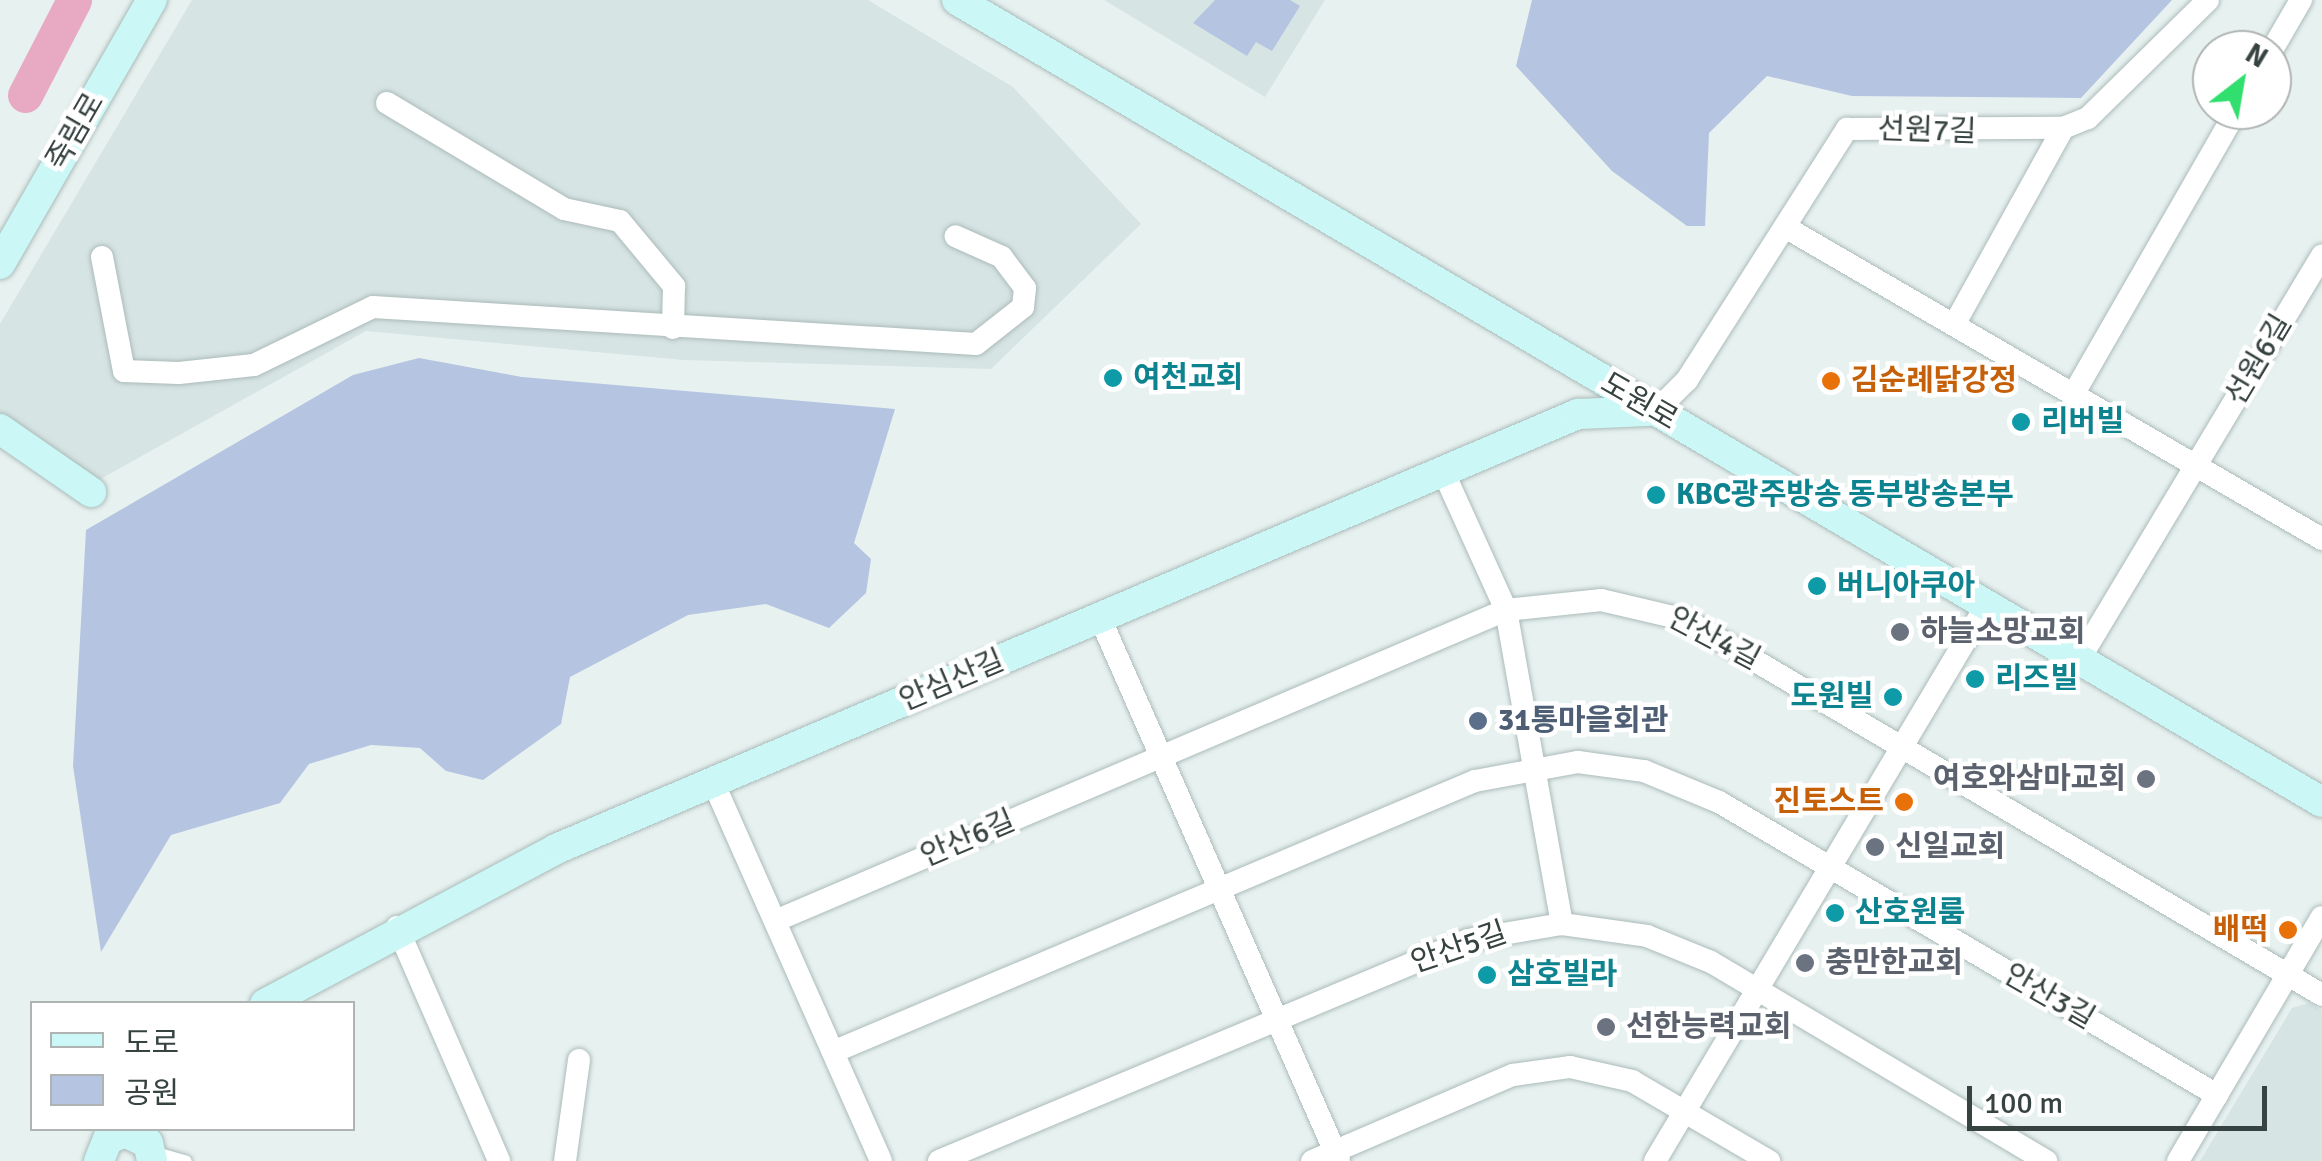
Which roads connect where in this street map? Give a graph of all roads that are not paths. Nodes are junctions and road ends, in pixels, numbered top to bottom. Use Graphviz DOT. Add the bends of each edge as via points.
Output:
graph roads {
  1 [pos="152,0"];
  2 [pos="956,0"];
  3 [pos="2208,0"];
  4 [pos="2301,0"];
  5 [pos="2284,30"];
  6 [pos="387,103"];
  7 [pos="2063,128"];
  8 [pos="2226,130"];
  9 [pos="1785,227"];
  10 [pos="955,236"];
  11 [pos="2322,255"];
  12 [pos="102,258"];
  13 [pos="0,264"];
  14 [pos="1954,325"];
  15 [pos="673,328"];
  16 [pos="2073,394"];
  17 [pos="1656,411"];
  18 [pos="0,429"];
  19 [pos="2196,466"];
  20 [pos="1443,471"];
  21 [pos="91,492"];
  22 [pos="2322,540"];
  23 [pos="1986,606"];
  24 [pos="1506,610"];
  25 [pos="1100,618"];
  26 [pos="2079,660"];
  27 [pos="1904,745"];
  28 [pos="1161,757"];
  29 [pos="1533,764"];
  30 [pos="714,784"];
  31 [pos="2322,802"];
  32 [pos="1830,868"];
  33 [pos="1219,888"];
  34 [pos="2322,917"];
  35 [pos="775,921"];
  36 [pos="1562,924"];
  37 [pos="396,927"];
  38 [pos="2288,974"];
  39 [pos="1757,990"];
  40 [pos="2322,995"];
  41 [pos="270,1001"];
  42 [pos="1277,1020"];
  43 [pos="832,1052"];
  44 [pos="579,1060"];
  45 [pos="2217,1095"];
  46 [pos="1685,1111"];
  47 [pos="148,1144"];
  48 [pos="1337,1156"];
  49 [pos="99,1161"];
  50 [pos="186,1161"];
  51 [pos="499,1161"];
  52 [pos="565,1161"];
  53 [pos="880,1161"];
  54 [pos="939,1161"];
  55 [pos="1312,1161"];
  56 [pos="1655,1161"];
  57 [pos="1769,1161"];
  58 [pos="2046,1161"];
  59 [pos="2178,1161"];
  1 -- 13 [label="street, 죽림로"];
  2 -- 17 [label="street, 도원로"];
  3 -- 7 [label="street" via="2088,118"];
  4 -- 5 [label="street"];
  6 -- 15 [label="street" via="564,210 620,222 674,286"];
  7 -- 9 [label="street, 선원7길" via="1847,129"];
  7 -- 14 [label="street"];
  8 -- 16 [label="street"];
  9 -- 14 [label="street"];
  9 -- 17 [label="street, 선원7길" via="1679,391"];
  10 -- 15 [label="street" via="1002,257 1026,288 1022,307 976,344"];
  11 -- 19 [label="street, 선원6길"];
  12 -- 15 [label="street" via="124,371 254,365 373,307"];
  14 -- 16 [label="street"];
  16 -- 19 [label="street"];
  17 -- 20 [label="street, 안심산길" via="1587,411"];
  17 -- 23 [label="street, 도원로"];
  18 -- 21 [label="street"];
  19 -- 22 [label="street"];
  19 -- 26 [label="street, 선원6길"];
  20 -- 24 [label="street"];
  20 -- 25 [label="street, 안심산길"];
  23 -- 26 [label="street, 도원로"];
  23 -- 27 [label="street"];
  24 -- 27 [label="street, 안산4길" via="1582,599 1660,610"];
  24 -- 28 [label="street"];
  24 -- 29 [label="street"];
  25 -- 28 [label="street"];
  25 -- 30 [label="street, 안심산길"];
  26 -- 31 [label="street, 도원로"];
  27 -- 32 [label="street"];
  27 -- 38 [label="street"];
  28 -- 33 [label="street"];
  28 -- 35 [label="street, 안산6길"];
  29 -- 32 [label="street" via="1606,764 1662,777"];
  29 -- 33 [label="street"];
  29 -- 36 [label="street"];
  30 -- 35 [label="street"];
  30 -- 37 [label="street, 안심산길"];
  32 -- 39 [label="street"];
  32 -- 45 [label="street, 안산3길"];
  33 -- 42 [label="street"];
  33 -- 43 [label="street"];
  34 -- 38 [label="street"];
  35 -- 43 [label="street"];
  36 -- 39 [label="street, 안산5길" via="1647,936"];
  36 -- 42 [label="street, 안산5길" via="1468,940"];
  37 -- 41 [label="street, 안심산길"];
  37 -- 51 [label="street"];
  38 -- 40 [label="street"];
  38 -- 45 [label="street"];
  39 -- 46 [label="street"];
  39 -- 58 [label="street"];
  42 -- 48 [label="street"];
  42 -- 54 [label="street"];
  43 -- 53 [label="street"];
  44 -- 52 [label="street"];
  45 -- 59 [label="street"];
  46 -- 48 [label="street" via="1619,1076 1544,1067"];
  46 -- 56 [label="street"];
  46 -- 57 [label="street"];
  47 -- 49 [label="street" via="116,1134"];
  47 -- 50 [label="lane"];
  48 -- 55 [label="street"];
}
